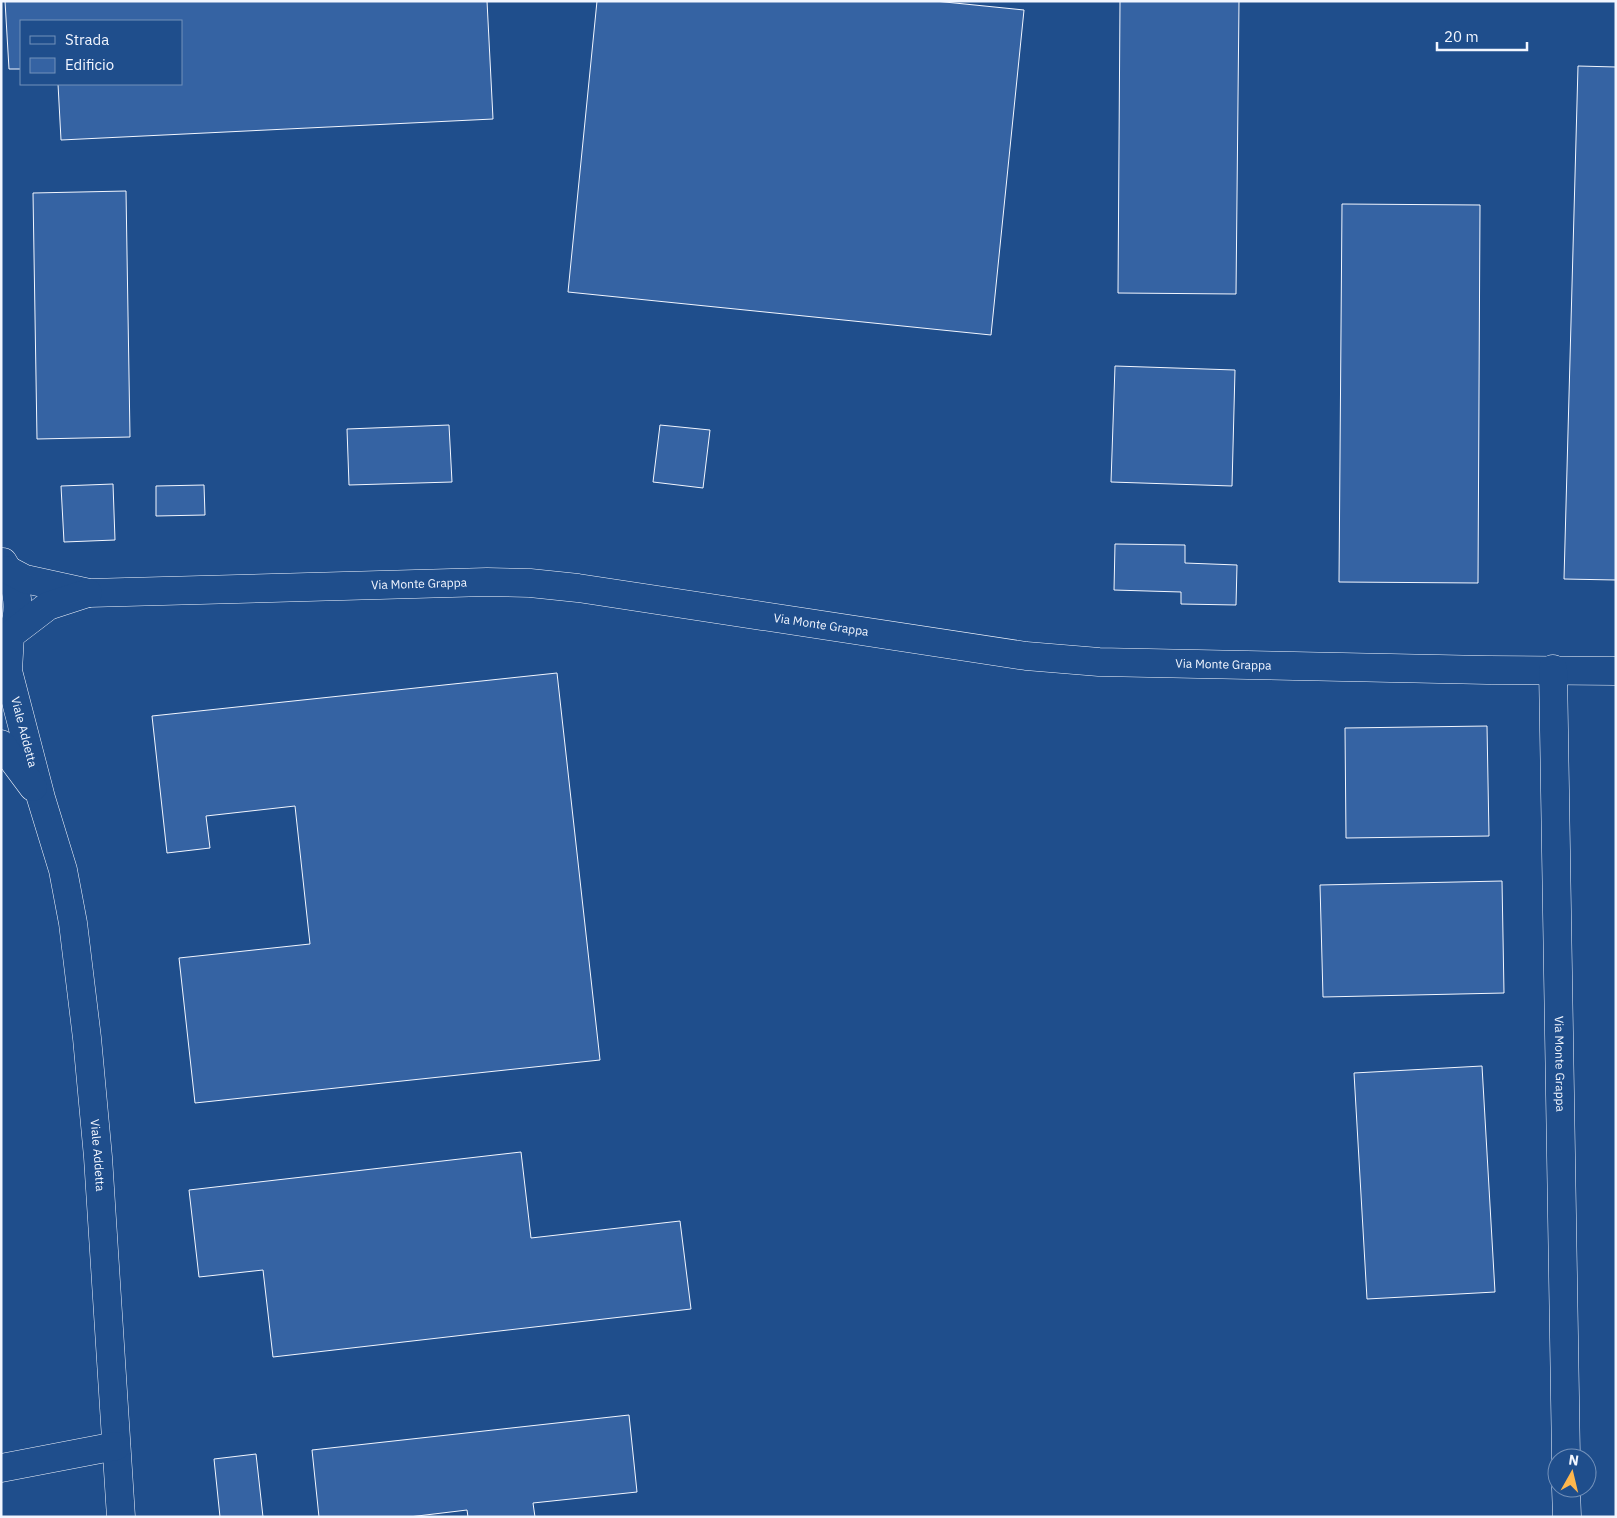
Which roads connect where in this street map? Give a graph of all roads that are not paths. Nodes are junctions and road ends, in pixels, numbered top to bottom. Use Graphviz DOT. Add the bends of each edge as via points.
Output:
graph roads {
  1 [pos="5,565"];
  2 [pos="89,593"];
  3 [pos="6,642"];
  4 [pos="1553,670"];
  5 [pos="1616,671"];
  6 [pos="1,744"];
  7 [pos="41,798"];
  8 [pos="116,1446"];
  9 [pos="1566,1448"];
  10 [pos="1,1468"];
  11 [pos="1566,1498"];
  12 [pos="121,1517"];
  13 [pos="1567,1517"];
  1 -- 2 [label="street" via="25,579"];
  1 -- 3 [label="street, Viale Addetta" via="17,591 18,614"];
  2 -- 3 [label="street" via="48,606"];
  2 -- 4 [label="street, Via Monte Grappa" via="530,583 1066,660"];
  3 -- 7 [label="street, Viale Addetta" via="8,671"];
  4 -- 5 [label="street, Via Monte Grappa"];
  4 -- 9 [label="street, Via Monte Grappa"];
  6 -- 7 [label="street, Viale Addetta"];
  7 -- 8 [label="street, Viale Addetta" via="63,870 87,1038 98,1157"];
  8 -- 10 [label="street"];
  8 -- 12 [label="street, Viale Addetta"];
  11 -- 13 [label="street"];
}
